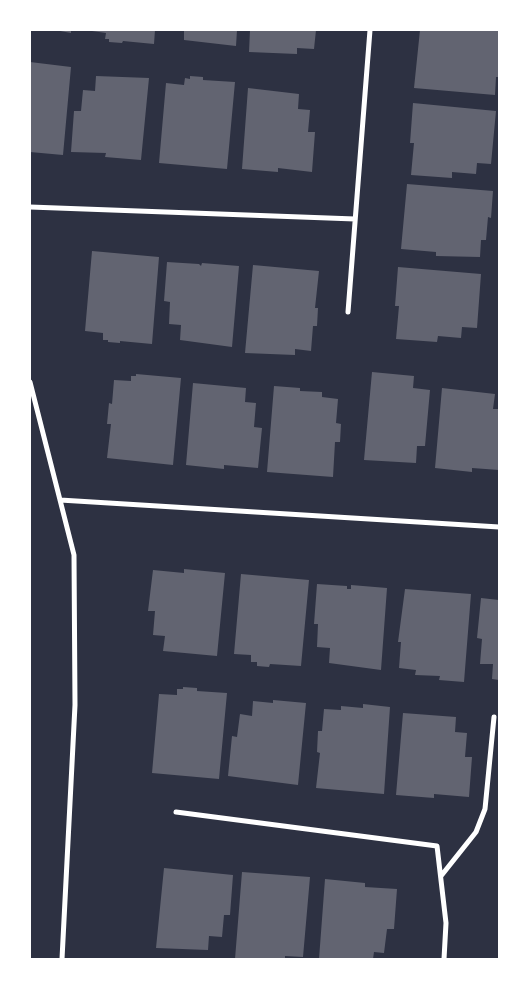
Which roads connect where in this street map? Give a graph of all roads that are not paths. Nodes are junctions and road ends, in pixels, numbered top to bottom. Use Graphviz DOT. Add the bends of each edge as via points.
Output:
graph roads {
  1 [pos="370,30"];
  2 [pos="30,207"];
  3 [pos="355,218"];
  4 [pos="348,312"];
  5 [pos="30,382"];
  6 [pos="60,500"];
  7 [pos="499,528"];
  8 [pos="494,716"];
  9 [pos="176,812"];
  10 [pos="441,876"];
  11 [pos="62,959"];
  12 [pos="444,959"];
  1 -- 3 [label="street"];
  2 -- 3 [label="street"];
  3 -- 4 [label="street"];
  5 -- 6 [label="street"];
  6 -- 7 [label="street"];
  6 -- 11 [label="street" via="74,555 75,695"];
  8 -- 10 [label="street" via="485,809 476,832"];
  9 -- 10 [label="street" via="437,846"];
  10 -- 12 [label="street" via="446,923"];
}
